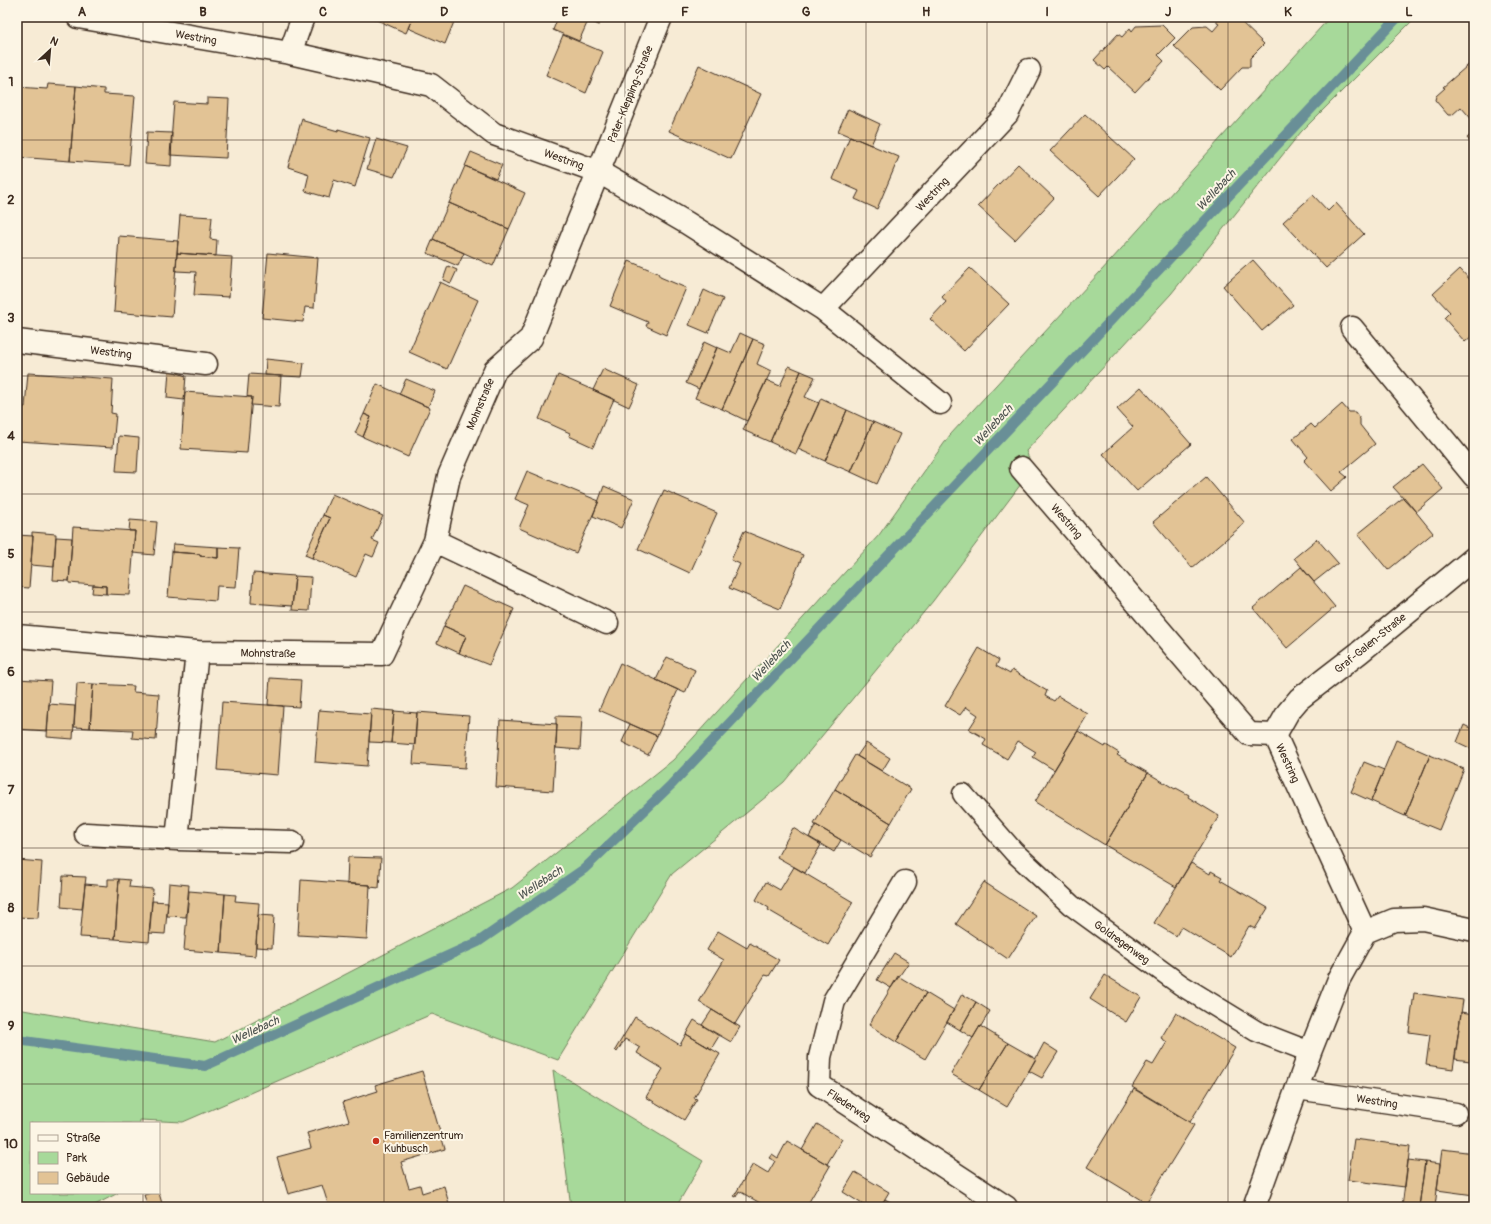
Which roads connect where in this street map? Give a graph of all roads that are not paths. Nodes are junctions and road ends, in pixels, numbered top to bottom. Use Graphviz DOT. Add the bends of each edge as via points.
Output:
graph roads {
  1 [pos="78,17"];
  2 [pos="303,17"];
  3 [pos="661,17"];
  4 [pos="290,53"];
  5 [pos="1029,70"];
  6 [pos="599,172"];
  7 [pos="822,309"];
  8 [pos="1352,328"];
  9 [pos="17,341"];
  10 [pos="206,364"];
  11 [pos="940,403"];
  12 [pos="1021,468"];
  13 [pos="1474,476"];
  14 [pos="435,541"];
  15 [pos="1474,558"];
  16 [pos="607,624"];
  17 [pos="17,636"];
  18 [pos="197,652"];
  19 [pos="1275,735"];
  20 [pos="963,794"];
  21 [pos="86,834"];
  22 [pos="177,839"];
  23 [pos="292,842"];
  24 [pos="905,882"];
  25 [pos="1474,930"];
  26 [pos="1365,932"];
  27 [pos="1310,1052"];
  28 [pos="1297,1089"];
  29 [pos="1456,1113"];
  30 [pos="1006,1207"];
  31 [pos="1254,1207"];
  1 -- 4 [label="street, Westring"];
  2 -- 4 [label="street"];
  3 -- 6 [label="street, Pater-Klepping-Straße"];
  4 -- 6 [label="street, Westring" via="431,84 494,134"];
  5 -- 7 [label="street, Westring" via="1007,114"];
  6 -- 7 [label="street, Westring" via="687,223"];
  6 -- 14 [label="street, Mohnstraße" via="530,338 495,370 449,476"];
  7 -- 11 [label="street, Westring"];
  8 -- 13 [label="street"];
  9 -- 10 [label="street, Westring"];
  12 -- 19 [label="street, Westring" via="1249,734"];
  14 -- 16 [label="street"];
  14 -- 18 [label="street, Mohnstraße" via="382,654"];
  15 -- 19 [label="street, Graf-Galen-Straße" via="1299,700 1288,712"];
  17 -- 18 [label="street, Mohnstraße"];
  18 -- 22 [label="street"];
  19 -- 26 [label="street, Westring"];
  20 -- 27 [label="lane, Goldregenweg" via="1014,852 1072,905 1188,989 1256,1031"];
  21 -- 22 [label="street"];
  22 -- 23 [label="street"];
  24 -- 30 [label="street, Fliederweg" via="834,1001 820,1057 819,1085"];
  25 -- 26 [label="street" via="1423,919 1394,920"];
  26 -- 27 [label="street" via="1339,978"];
  27 -- 28 [label="street"];
  28 -- 29 [label="lane, Westring"];
  28 -- 31 [label="street"];
}
